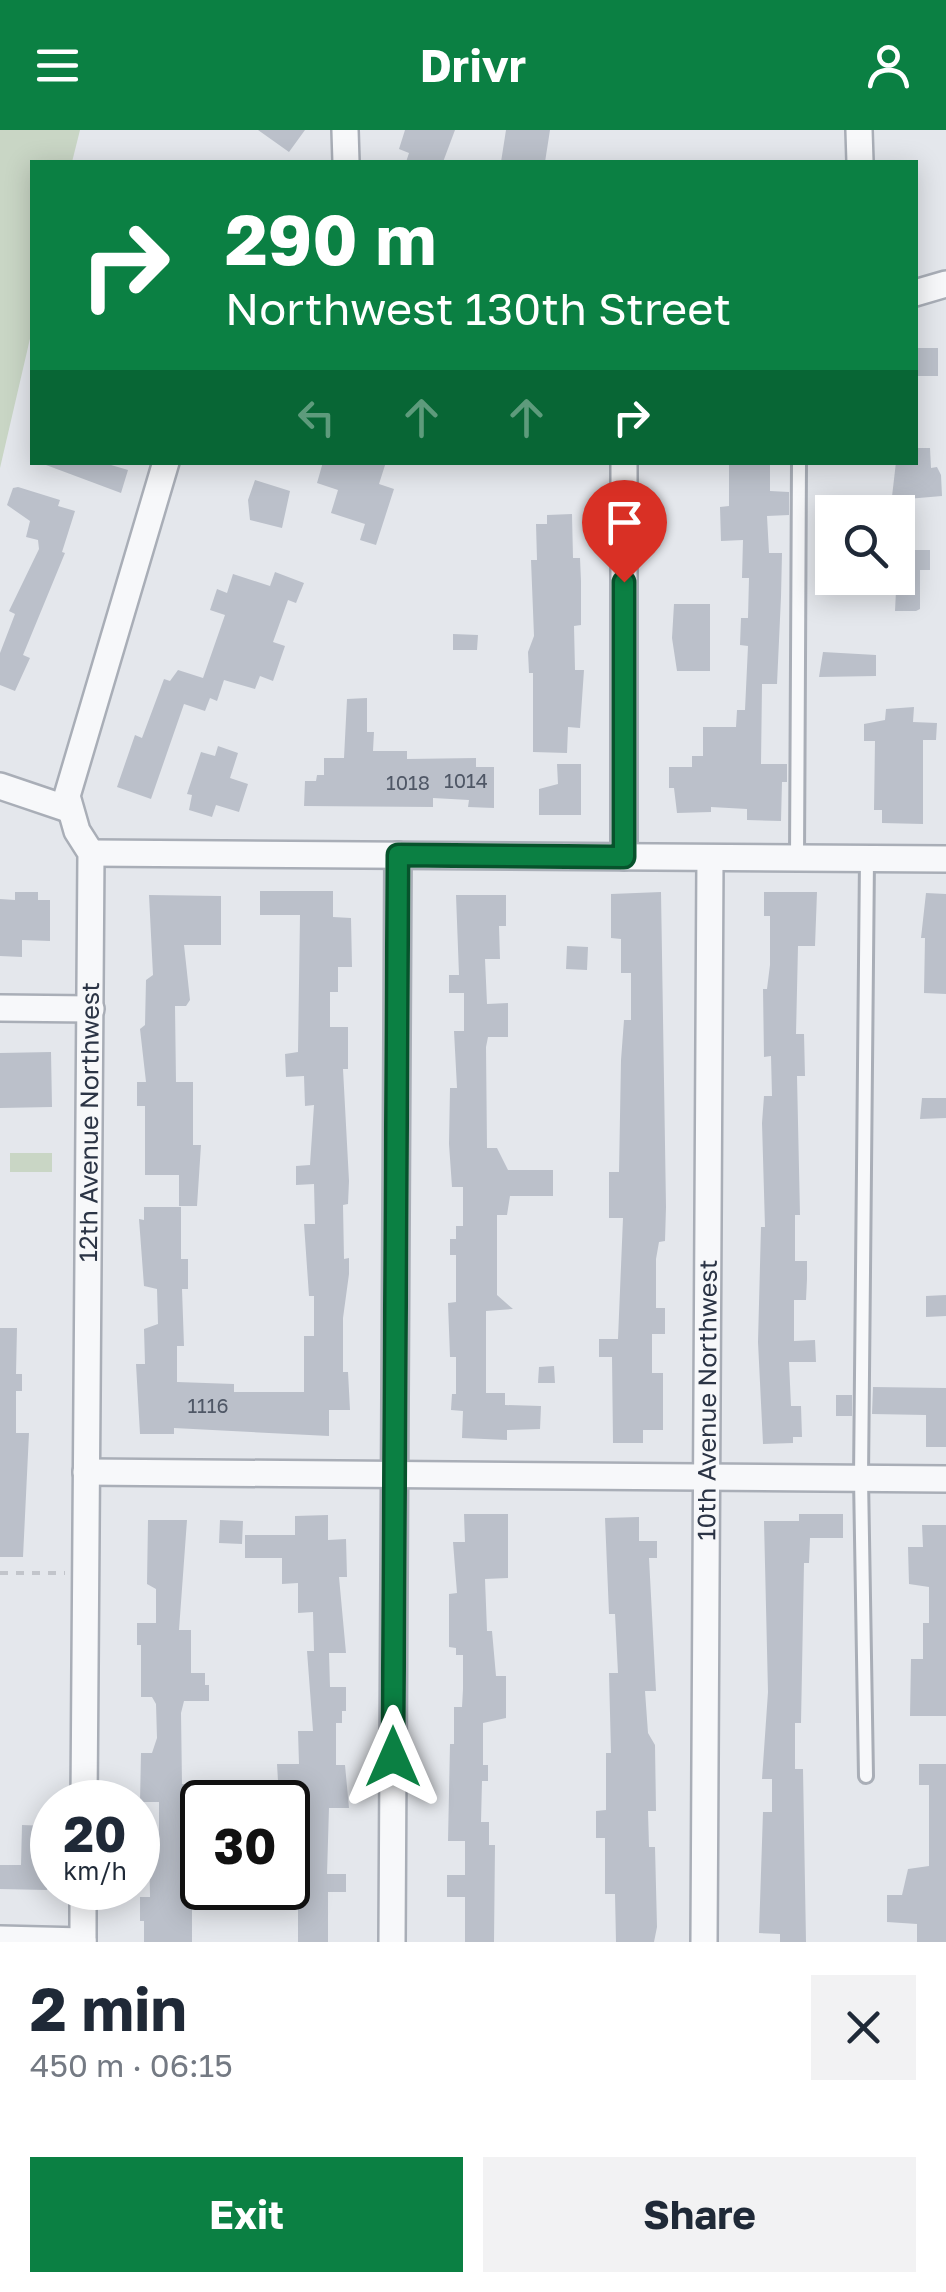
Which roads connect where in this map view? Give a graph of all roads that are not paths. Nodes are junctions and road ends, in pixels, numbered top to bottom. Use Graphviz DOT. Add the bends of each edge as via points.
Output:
graph roads {
  1 [pos="345,130"];
  2 [pos="858,130"];
  3 [pos="346,160"];
  4 [pos="860,160"];
  5 [pos="946,284"];
  6 [pos="918,293"];
  7 [pos="165,465"];
  8 [pos="624,465"];
  9 [pos="799,465"];
  10 [pos="0,786"];
  11 [pos="68,809"];
  12 [pos="91,853"];
  13 [pos="398,855"];
  14 [pos="624,857"];
  15 [pos="710,858"];
  16 [pos="797,858"];
  17 [pos="867,858"];
  18 [pos="946,859"];
  19 [pos="0,1008"];
  20 [pos="91,1009"];
  21 [pos="86,1472"];
  22 [pos="394,1476"];
  23 [pos="706,1478"];
  24 [pos="861,1478"];
  25 [pos="946,1479"];
  26 [pos="866,1776"];
  27 [pos="84,1780"];
  28 [pos="83,1910"];
  29 [pos="0,1940"];
  30 [pos="83,1942"];
  31 [pos="392,1942"];
  32 [pos="704,1942"];
  1 -- 3 [label="street"];
  2 -- 4 [label="street"];
  5 -- 6 [label="street"];
  7 -- 11 [label="street" via="70,782"];
  8 -- 14 [label="street"];
  9 -- 16 [label="lane"];
  10 -- 11 [label="street"];
  11 -- 12 [label="street, 12th Avenue Northwest"];
  12 -- 13 [label="street"];
  12 -- 20 [label="street, 12th Avenue Northwest"];
  13 -- 14 [label="street"];
  13 -- 22 [label="street"];
  14 -- 15 [label="street"];
  15 -- 16 [label="street"];
  15 -- 23 [label="street, 10th Avenue Northwest"];
  16 -- 17 [label="street"];
  17 -- 18 [label="street"];
  17 -- 24 [label="lane"];
  19 -- 20 [label="street"];
  20 -- 21 [label="street, 12th Avenue Northwest"];
  21 -- 22 [label="street"];
  21 -- 27 [label="street, 12th Avenue Northwest"];
  22 -- 23 [label="street"];
  22 -- 31 [label="street"];
  23 -- 24 [label="street"];
  23 -- 32 [label="street, 10th Avenue Northwest"];
  24 -- 25 [label="street"];
  24 -- 26 [label="lane"];
  28 -- 30 [label="street"];
  29 -- 30 [label="street"];
}
